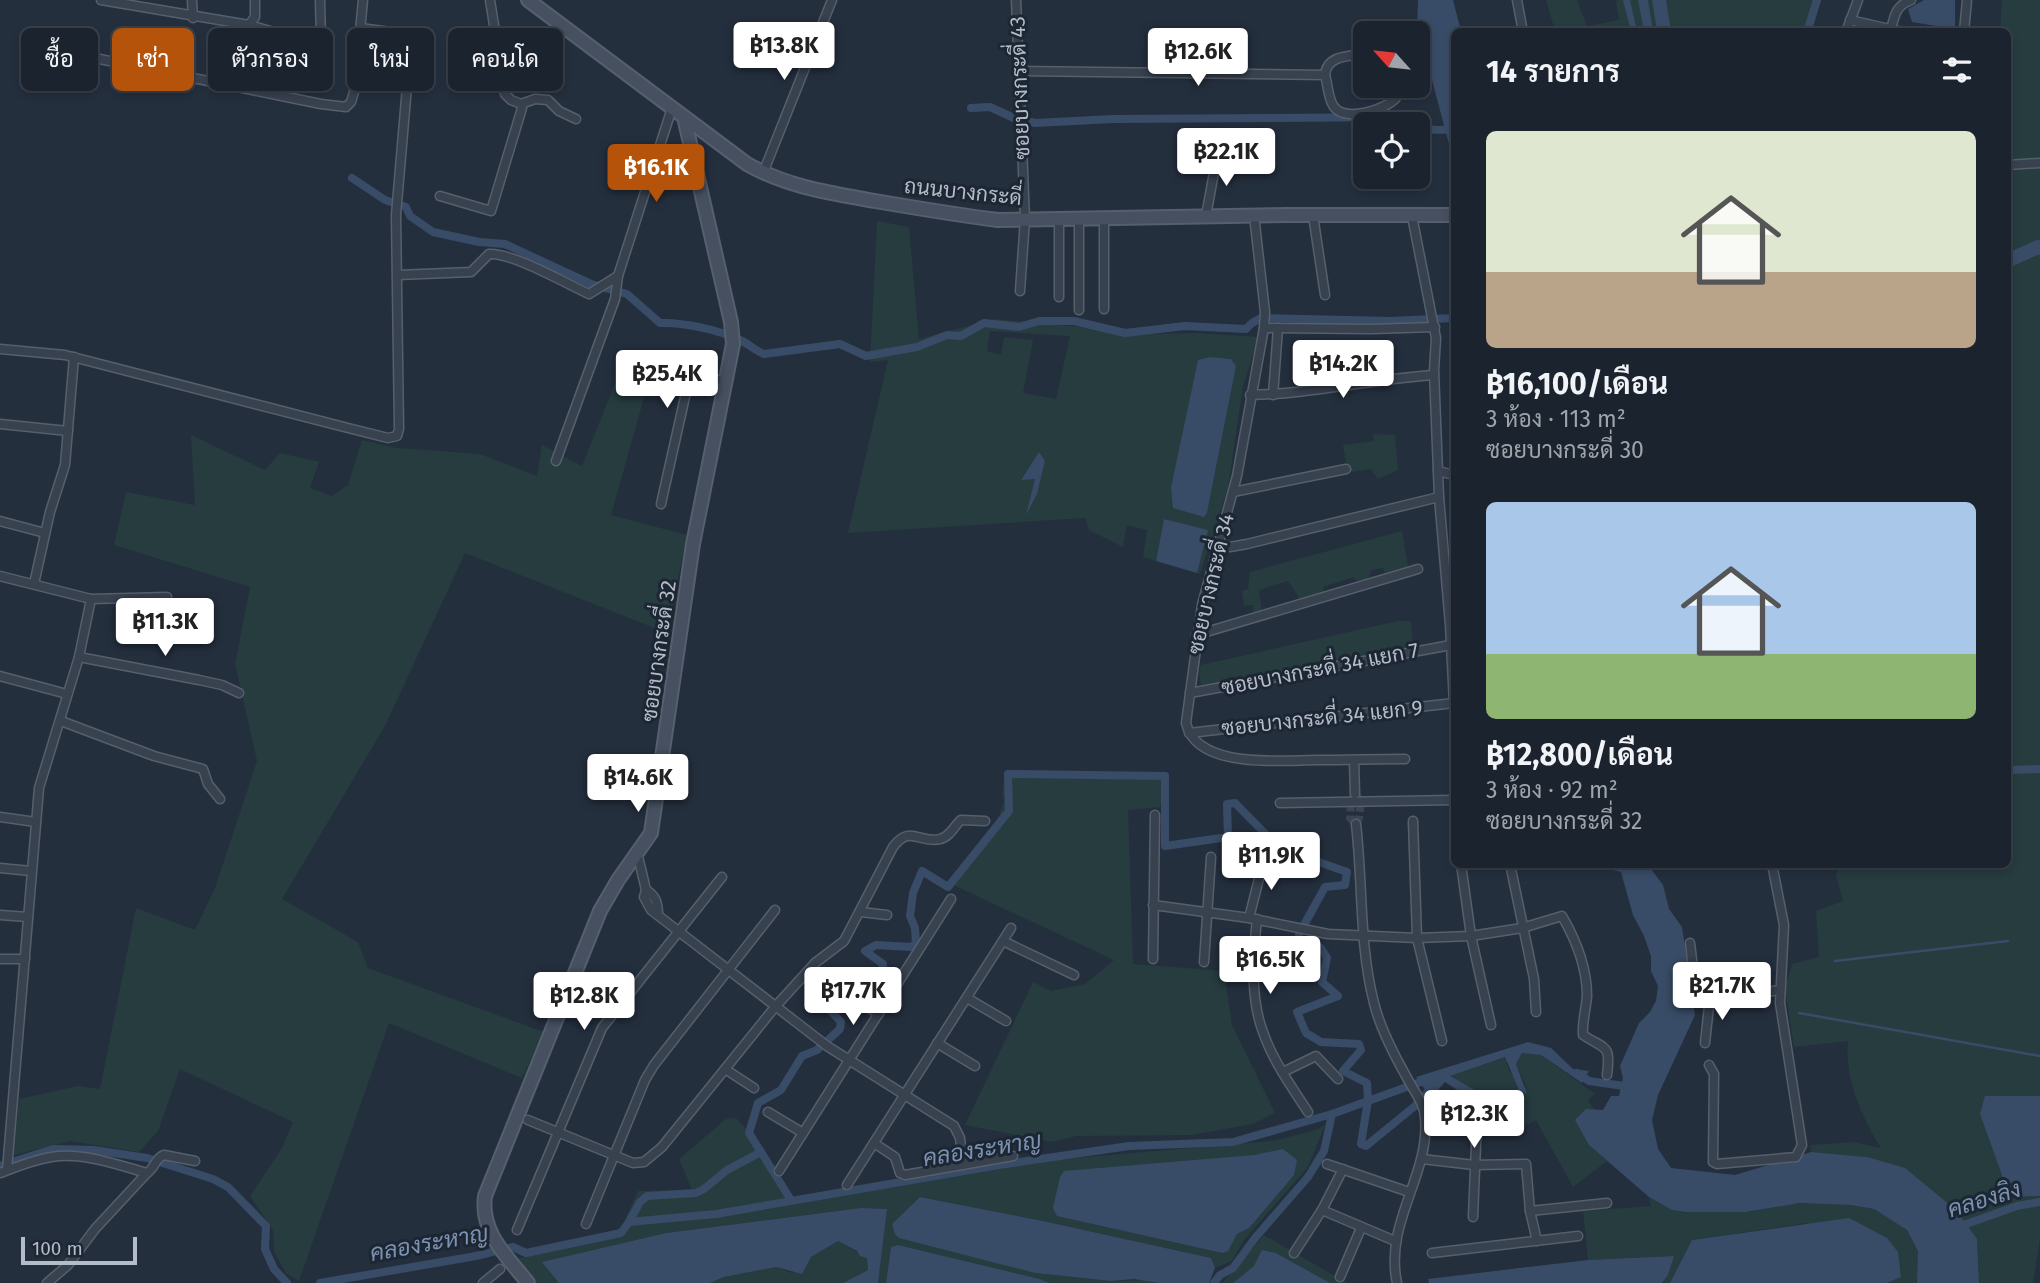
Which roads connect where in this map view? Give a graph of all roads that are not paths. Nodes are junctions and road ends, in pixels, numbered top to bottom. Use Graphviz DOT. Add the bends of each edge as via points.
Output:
graph roads {
  1 [pos="101,0"];
  2 [pos="192,0"];
  3 [pos="255,0"];
  4 [pos="320,0"];
  5 [pos="363,0"];
  6 [pos="490,0"];
  7 [pos="832,0"];
  8 [pos="1016,0"];
  9 [pos="1517,0"];
  10 [pos="1858,0"];
  11 [pos="1910,0"];
  12 [pos="1967,0"];
  13 [pos="530,1"];
  14 [pos="130,3"];
  15 [pos="193,18"];
  16 [pos="1850,20"];
  17 [pos="560,24"];
  18 [pos="250,26"];
  19 [pos="258,28"];
  20 [pos="321,28"];
  21 [pos="360,28"];
  22 [pos="557,28"];
  23 [pos="1522,28"];
  24 [pos="1847,28"];
  25 [pos="1886,28"];
  26 [pos="1891,28"];
  27 [pos="1964,28"];
  28 [pos="1353,56"];
  29 [pos="98,59"];
  30 [pos="1018,71"];
  31 [pos="1325,75"];
  32 [pos="354,91"];
  33 [pos="407,91"];
  34 [pos="1396,98"];
  35 [pos="521,104"];
  36 [pos="672,108"];
  37 [pos="684,117"];
  38 [pos="576,119"];
  39 [pos="1232,147"];
  40 [pos="2040,163"];
  41 [pos="2011,165"];
  42 [pos="763,173"];
  43 [pos="440,196"];
  44 [pos="1254,215"];
  45 [pos="1313,215"];
  46 [pos="1451,215"];
  47 [pos="1206,216"];
  48 [pos="1412,216"];
  49 [pos="1059,218"];
  50 [pos="1079,218"];
  51 [pos="1104,218"];
  52 [pos="1025,219"];
  53 [pos="398,275"];
  54 [pos="618,276"];
  55 [pos="1020,291"];
  56 [pos="1325,295"];
  57 [pos="1059,297"];
  58 [pos="1104,309"];
  59 [pos="1079,310"];
  60 [pos="1265,320"];
  61 [pos="1433,322"];
  62 [pos="1278,328"];
  63 [pos="0,349"];
  64 [pos="74,357"];
  65 [pos="1434,375"];
  66 [pos="726,381"];
  67 [pos="1273,394"];
  68 [pos="1250,395"];
  69 [pos="0,424"];
  70 [pos="68,431"];
  71 [pos="556,461"];
  72 [pos="1346,469"];
  73 [pos="1438,471"];
  74 [pos="1451,474"];
  75 [pos="1233,492"];
  76 [pos="1439,497"];
  77 [pos="661,504"];
  78 [pos="0,521"];
  79 [pos="45,533"];
  80 [pos="1219,544"];
  81 [pos="1418,569"];
  82 [pos="0,576"];
  83 [pos="34,584"];
  84 [pos="167,597"];
  85 [pos="91,599"];
  86 [pos="1451,609"];
  87 [pos="1196,635"];
  88 [pos="1451,636"];
  89 [pos="79,657"];
  90 [pos="0,676"];
  91 [pos="239,693"];
  92 [pos="1190,693"];
  93 [pos="67,694"];
  94 [pos="1451,703"];
  95 [pos="61,721"];
  96 [pos="1189,733"];
  97 [pos="1405,759"];
  98 [pos="1354,760"];
  99 [pos="1355,794"];
  100 [pos="220,799"];
  101 [pos="1451,800"];
  102 [pos="1279,803"];
  103 [pos="1155,815"];
  104 [pos="0,817"];
  105 [pos="985,821"];
  106 [pos="1413,821"];
  107 [pos="36,822"];
  108 [pos="1356,824"];
  109 [pos="637,852"];
  110 [pos="1211,857"];
  111 [pos="1264,859"];
  112 [pos="0,868"];
  113 [pos="1462,868"];
  114 [pos="1511,868"];
  115 [pos="1773,868"];
  116 [pos="31,871"];
  117 [pos="722,877"];
  118 [pos="951,899"];
  119 [pos="1153,905"];
  120 [pos="775,910"];
  121 [pos="1207,911"];
  122 [pos="861,912"];
  123 [pos="0,915"];
  124 [pos="887,915"];
  125 [pos="28,917"];
  126 [pos="1253,918"];
  127 [pos="1011,928"];
  128 [pos="1522,928"];
  129 [pos="678,931"];
  130 [pos="1364,934"];
  131 [pos="1471,936"];
  132 [pos="1417,938"];
  133 [pos="1003,941"];
  134 [pos="1690,943"];
  135 [pos="0,959"];
  136 [pos="25,959"];
  137 [pos="1153,959"];
  138 [pos="1204,962"];
  139 [pos="728,971"];
  140 [pos="1074,975"];
  141 [pos="1779,990"];
  142 [pos="851,997"];
  143 [pos="1710,997"];
  144 [pos="967,999"];
  145 [pos="775,1007"];
  146 [pos="1535,1012"];
  147 [pos="879,1014"];
  148 [pos="1006,1021"];
  149 [pos="1491,1025"];
  150 [pos="1442,1041"];
  151 [pos="937,1043"];
  152 [pos="1705,1043"];
  153 [pos="849,1061"];
  154 [pos="1709,1065"];
  155 [pos="975,1066"];
  156 [pos="726,1069"];
  157 [pos="1283,1072"];
  158 [pos="1607,1075"];
  159 [pos="1338,1080"];
  160 [pos="754,1088"];
  161 [pos="904,1096"];
  162 [pos="768,1112"];
  163 [pos="1308,1112"];
  164 [pos="528,1120"];
  165 [pos="1477,1121"];
  166 [pos="559,1133"];
  167 [pos="803,1133"];
  168 [pos="11,1134"];
  169 [pos="0,1135"];
  170 [pos="874,1143"];
  171 [pos="615,1155"];
  172 [pos="1013,1156"];
  173 [pos="1422,1158"];
  174 [pos="195,1161"];
  175 [pos="1327,1164"];
  176 [pos="963,1165"];
  177 [pos="1474,1165"];
  178 [pos="6,1167"];
  179 [pos="1343,1169"];
  180 [pos="150,1171"];
  181 [pos="779,1171"];
  182 [pos="847,1185"];
  183 [pos="1409,1192"];
  184 [pos="1607,1203"];
  185 [pos="1322,1210"];
  186 [pos="1530,1211"];
  187 [pos="1473,1217"];
  188 [pos="586,1224"];
  189 [pos="1361,1228"];
  190 [pos="517,1230"];
  191 [pos="1578,1236"];
  192 [pos="1395,1241"];
  193 [pos="1537,1241"];
  194 [pos="1294,1253"];
  195 [pos="1432,1253"];
  196 [pos="506,1265"];
  197 [pos="1340,1278"];
  198 [pos="47,1283"];
  199 [pos="484,1283"];
  200 [pos="528,1283"];
  201 [pos="1396,1283"];
  1 -- 14 [label="street"];
  2 -- 15 [label="street"];
  3 -- 18 [label="street"];
  4 -- 20 [label="street"];
  5 -- 21 [label="street"];
  6 -- 35 [label="street" via="505,94"];
  7 -- 42 [label="street"];
  8 -- 30 [label="street, ซอยบางกระดี่ 43"];
  9 -- 23 [label="street"];
  10 -- 16 [label="street"];
  11 -- 26 [label="street" via="1899,5"];
  12 -- 27 [label="street"];
  13 -- 17 [label="street, ถนนบางกระดี่"];
  14 -- 15 [label="street"];
  15 -- 18 [label="street"];
  16 -- 24 [label="street"];
  16 -- 25 [label="street"];
  17 -- 22 [label="street"];
  17 -- 36 [label="street, ถนนบางกระดี่"];
  18 -- 19 [label="street"];
  28 -- 31 [label="street" via="1335,59"];
  29 -- 32 [label="street" via="346,107"];
  30 -- 31 [label="street"];
  30 -- 52 [label="street, ซอยบางกระดี่ 43"];
  31 -- 34 [label="street" via="1333,105 1343,112 1377,110"];
  33 -- 53 [label="street" via="396,215"];
  35 -- 38 [label="street" via="548,100"];
  35 -- 43 [label="street" via="491,211"];
  36 -- 37 [label="street, ถนนบางกระดี่"];
  36 -- 54 [label="street"];
  37 -- 42 [label="street, ถนนบางกระดี่"];
  37 -- 66 [label="street, ซอยบางกระดี่ 32" via="733,339"];
  39 -- 47 [label="street" via="1217,156"];
  40 -- 41 [label="street"];
  42 -- 52 [label="street, ถนนบางกระดี่" via="812,190 948,214"];
  44 -- 45 [label="street, ถนนบางกระดี่"];
  44 -- 47 [label="street, ถนนบางกระดี่"];
  44 -- 60 [label="street, ซอยบางกระดี่ 34"];
  45 -- 48 [label="street, ถนนบางกระดี่"];
  45 -- 56 [label="street"];
  46 -- 48 [label="street, ถนนบางกระดี่"];
  47 -- 51 [label="street, ถนนบางกระดี่"];
  48 -- 61 [label="street"];
  49 -- 50 [label="street, ถนนบางกระดี่"];
  49 -- 52 [label="street, ถนนบางกระดี่"];
  49 -- 57 [label="street"];
  50 -- 51 [label="street, ถนนบางกระดี่"];
  50 -- 59 [label="street"];
  51 -- 58 [label="street"];
  52 -- 55 [label="street, ซอยบางกระดี่ 43"];
  53 -- 54 [label="street" via="471,272 495,253 589,294"];
  53 -- 64 [label="street" via="399,433 393,438"];
  54 -- 71 [label="street" via="616,297"];
  60 -- 62 [label="street"];
  60 -- 68 [label="street, ซอยบางกระดี่ 34"];
  61 -- 62 [label="street" via="1371,330"];
  61 -- 65 [label="street"];
  62 -- 67 [label="street"];
  63 -- 64 [label="street"];
  64 -- 70 [label="street"];
  65 -- 67 [label="street"];
  65 -- 73 [label="street"];
  66 -- 77 [label="street" via="696,378 687,388"];
  66 -- 109 [label="street, ซอยบางกระดี่ 32" via="694,544 654,819 648,840"];
  67 -- 68 [label="street"];
  68 -- 75 [label="street, ซอยบางกระดี่ 34"];
  69 -- 70 [label="street"];
  70 -- 79 [label="street" via="65,465"];
  72 -- 75 [label="street"];
  73 -- 74 [label="street"];
  73 -- 76 [label="street"];
  75 -- 80 [label="street, ซอยบางกระดี่ 34"];
  76 -- 80 [label="street" via="1247,544"];
  76 -- 86 [label="street"];
  78 -- 79 [label="street"];
  79 -- 83 [label="street"];
  80 -- 87 [label="street, ซอยบางกระดี่ 34"];
  81 -- 87 [label="street"];
  82 -- 83 [label="street"];
  83 -- 85 [label="street"];
  84 -- 85 [label="street"];
  85 -- 89 [label="street"];
  87 -- 92 [label="street, ซอยบางกระดี่ 34"];
  88 -- 92 [label="street, ซอยบางกระดี่ 34 แยก 7"];
  89 -- 91 [label="street" via="199,680"];
  89 -- 93 [label="street"];
  90 -- 93 [label="street"];
  92 -- 96 [label="street, ซอยบางกระดี่ 34"];
  93 -- 95 [label="street"];
  94 -- 96 [label="street, ซอยบางกระดี่ 34 แยก 9"];
  95 -- 100 [label="street" via="153,756 203,769"];
  95 -- 107 [label="street" via="39,788"];
  96 -- 98 [label="street" via="1213,752 1243,759"];
  97 -- 98 [label="street"];
  98 -- 99 [label="street"];
  101 -- 102 [label="street"];
  103 -- 119 [label="street"];
  104 -- 107 [label="street"];
  105 -- 122 [label="street" via="961,820 941,839 901,837"];
  106 -- 132 [label="street"];
  107 -- 116 [label="street"];
  108 -- 130 [label="street"];
  109 -- 129 [label="street" via="644,897 651,910"];
  109 -- 196 [label="street, ซอยบางกระดี่ 32" via="600,911 487,1186 485,1218"];
  110 -- 121 [label="street"];
  111 -- 126 [label="street"];
  112 -- 116 [label="street"];
  113 -- 131 [label="street"];
  114 -- 128 [label="street"];
  115 -- 141 [label="street" via="1784,925"];
  116 -- 125 [label="street"];
  117 -- 129 [label="street"];
  118 -- 147 [label="street"];
  119 -- 121 [label="street"];
  119 -- 137 [label="street"];
  120 -- 139 [label="street"];
  121 -- 126 [label="street"];
  121 -- 138 [label="street"];
  122 -- 124 [label="street"];
  122 -- 145 [label="street" via="845,942 815,963"];
  123 -- 125 [label="street"];
  125 -- 136 [label="street"];
  126 -- 130 [label="street" via="1308,931"];
  126 -- 157 [label="street" via="1257,1014"];
  127 -- 133 [label="street"];
  128 -- 131 [label="street"];
  128 -- 146 [label="street" via="1534,979"];
  128 -- 158 [label="street" via="1562,916 1577,942 1584,973 1583,1035 1607,1048"];
  129 -- 139 [label="street"];
  129 -- 166 [label="street" via="602,1028"];
  130 -- 132 [label="street"];
  130 -- 173 [label="street" via="1374,1006 1394,1054 1425,1107"];
  131 -- 132 [label="street"];
  131 -- 149 [label="street"];
  132 -- 150 [label="street"];
  133 -- 140 [label="street"];
  133 -- 144 [label="street"];
  134 -- 143 [label="street" via="1697,995"];
  135 -- 136 [label="street"];
  136 -- 168 [label="street"];
  139 -- 145 [label="street"];
  139 -- 171 [label="street" via="654,1065"];
  141 -- 143 [label="street"];
  141 -- 154 [label="street" via="1802,1145 1796,1157 1713,1162 1714,1074"];
  142 -- 147 [label="street"];
  143 -- 152 [label="street"];
  144 -- 148 [label="street"];
  144 -- 151 [label="street"];
  145 -- 153 [label="street"];
  145 -- 156 [label="street"];
  147 -- 153 [label="street"];
  151 -- 155 [label="street"];
  151 -- 161 [label="street"];
  153 -- 161 [label="street"];
  153 -- 167 [label="street"];
  156 -- 160 [label="street"];
  156 -- 171 [label="street" via="653,1156 638,1164"];
  157 -- 159 [label="street" via="1316,1056"];
  157 -- 163 [label="street"];
  161 -- 170 [label="street"];
  161 -- 176 [label="street" via="954,1126"];
  162 -- 167 [label="street"];
  164 -- 166 [label="street"];
  165 -- 177 [label="street"];
  166 -- 171 [label="street"];
  166 -- 190 [label="street"];
  167 -- 181 [label="street"];
  168 -- 169 [label="street"];
  168 -- 178 [label="street"];
  170 -- 176 [label="street" via="895,1157 897,1170 905,1175"];
  170 -- 182 [label="street"];
  171 -- 188 [label="street"];
  172 -- 176 [label="street"];
  173 -- 177 [label="street"];
  173 -- 183 [label="street"];
  174 -- 180 [label="street" via="164,1155"];
  175 -- 179 [label="street"];
  177 -- 186 [label="street" via="1526,1164"];
  177 -- 187 [label="street"];
  178 -- 180 [label="street" via="80,1157"];
  179 -- 183 [label="street"];
  179 -- 185 [label="street"];
  180 -- 198 [label="street"];
  183 -- 192 [label="street"];
  184 -- 186 [label="street"];
  185 -- 189 [label="street"];
  185 -- 194 [label="street"];
  186 -- 193 [label="street"];
  189 -- 192 [label="street"];
  189 -- 197 [label="street"];
  191 -- 193 [label="street"];
  192 -- 201 [label="street"];
  193 -- 195 [label="street"];
  196 -- 199 [label="street"];
  196 -- 200 [label="street"];
}
